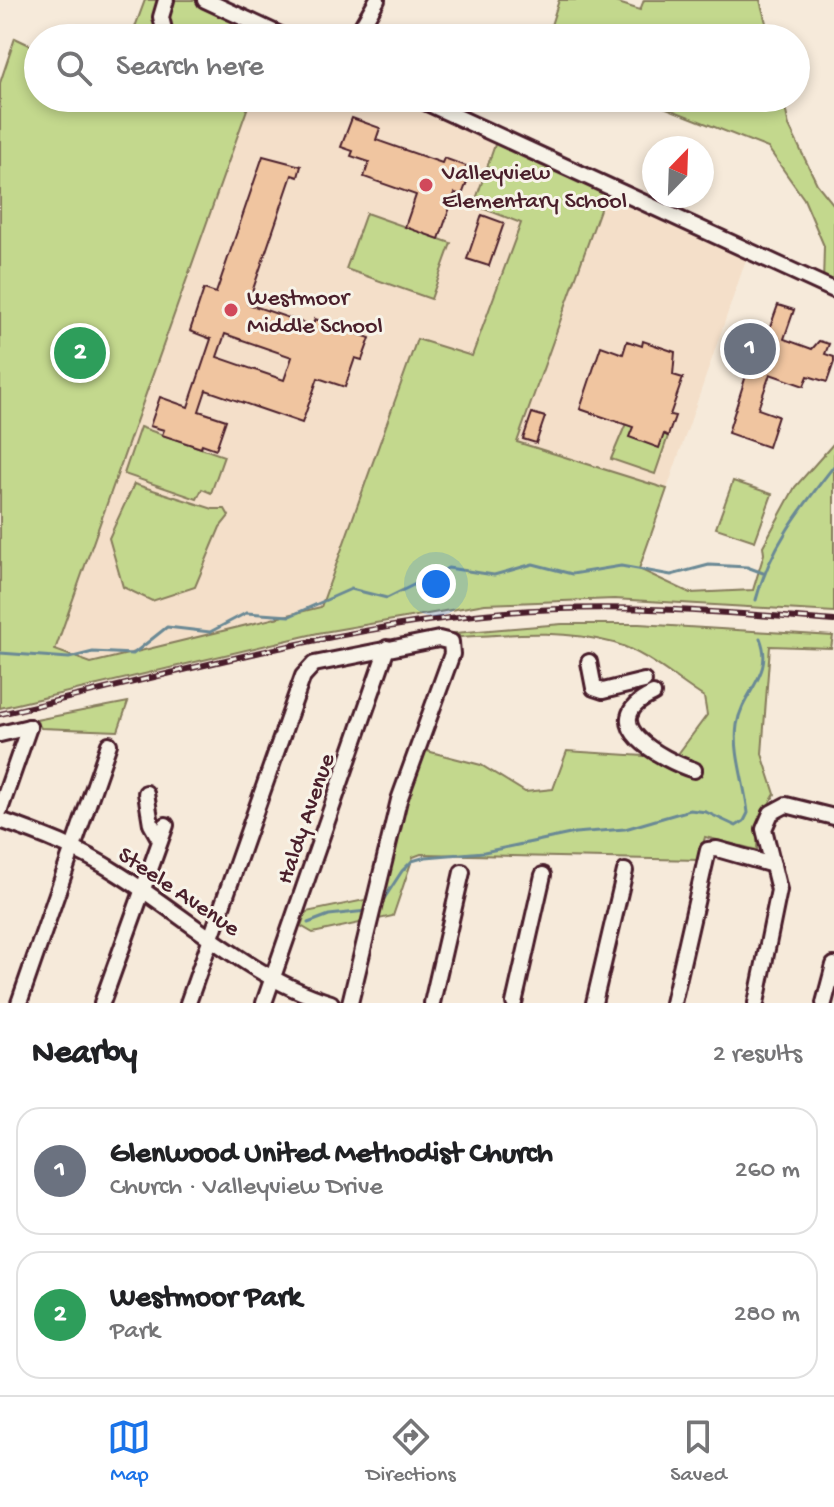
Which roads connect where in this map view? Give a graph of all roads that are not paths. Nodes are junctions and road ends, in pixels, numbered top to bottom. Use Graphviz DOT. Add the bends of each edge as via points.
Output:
graph roads {
  1 [pos="166,0"];
  2 [pos="205,0"];
  3 [pos="377,0"];
  4 [pos="163,24"];
  5 [pos="257,24"];
  6 [pos="363,24"];
  7 [pos="446,112"];
  8 [pos="834,290"];
  9 [pos="387,648"];
  10 [pos="589,662"];
  11 [pos="644,681"];
  12 [pos="653,694"];
  13 [pos="0,734"];
  14 [pos="109,744"];
  15 [pos="694,770"];
  16 [pos="146,793"];
  17 [pos="0,810"];
  18 [pos="834,817"];
  19 [pos="0,820"];
  20 [pos="166,825"];
  21 [pos="160,840"];
  22 [pos="73,848"];
  23 [pos="773,865"];
  24 [pos="625,871"];
  25 [pos="462,872"];
  26 [pos="543,875"];
  27 [pos="142,889"];
  28 [pos="211,937"];
  29 [pos="834,965"];
  30 [pos="272,976"];
  31 [pos="19,1003"];
  32 [pos="102,1003"];
  33 [pos="188,1003"];
  34 [pos="264,1003"];
  35 [pos="331,1003"];
  36 [pos="350,1003"];
  37 [pos="432,1003"];
  38 [pos="514,1003"];
  39 [pos="594,1003"];
  40 [pos="673,1003"];
  41 [pos="756,1003"];
  42 [pos="824,1003"];
  1 -- 4 [label="street"];
  2 -- 5 [label="street"];
  3 -- 6 [label="street"];
  7 -- 8 [label="street"];
  9 -- 28 [label="street" via="314,664 303,676"];
  9 -- 30 [label="street, Haldy Avenue"];
  9 -- 36 [label="street" via="439,639 451,642 452,654 399,800"];
  10 -- 11 [label="street" via="594,688 603,691"];
  12 -- 15 [label="street" via="631,709 629,722 637,739"];
  13 -- 17 [label="street" via="29,727"];
  14 -- 22 [label="street"];
  16 -- 21 [label="street" via="151,824"];
  18 -- 23 [label="street" via="791,805 771,813 763,839"];
  19 -- 22 [label="street, Steele Avenue"];
  20 -- 21 [label="street"];
  21 -- 27 [label="street"];
  22 -- 27 [label="street, Steele Avenue"];
  22 -- 31 [label="street"];
  23 -- 40 [label="street" via="708,850"];
  23 -- 41 [label="street" via="779,890"];
  24 -- 39 [label="street"];
  25 -- 37 [label="street"];
  26 -- 38 [label="street"];
  27 -- 28 [label="street, Steele Avenue"];
  27 -- 32 [label="street"];
  28 -- 30 [label="street, Steele Avenue"];
  28 -- 33 [label="street"];
  29 -- 42 [label="street"];
  30 -- 34 [label="street, Haldy Avenue"];
  30 -- 35 [label="street, Steele Avenue"];
}
